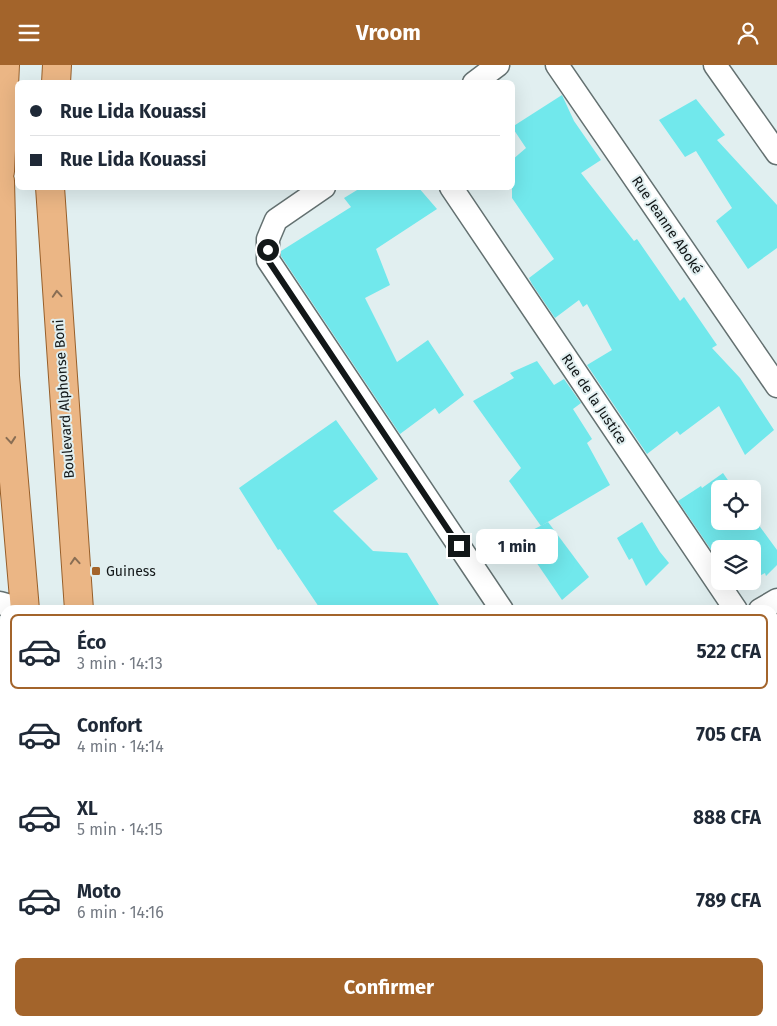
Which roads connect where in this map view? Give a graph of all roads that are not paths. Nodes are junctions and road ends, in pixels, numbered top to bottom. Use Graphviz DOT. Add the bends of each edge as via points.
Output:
graph roads {
  1 [pos="5,65"];
  2 [pos="57,65"];
  3 [pos="498,65"];
  4 [pos="557,65"];
  5 [pos="715,65"];
  6 [pos="56,80"];
  7 [pos="478,80"];
  8 [pos="777,153"];
  9 [pos="0,171"];
  10 [pos="0,181"];
  11 [pos="50,190"];
  12 [pos="320,190"];
  13 [pos="453,190"];
  14 [pos="777,386"];
  15 [pos="25,605"];
  16 [pos="82,605"];
  17 [pos="499,605"];
  18 [pos="733,605"];
  1 -- 9 [label="main road"];
  2 -- 6 [label="main road"];
  3 -- 7 [label="street"];
  4 -- 14 [label="street, Rue Jeanne Aboké"];
  5 -- 8 [label="street"];
  10 -- 15 [label="main road, one-way" via="5,376"];
  16 -- 11 [label="main road, Boulevard Alphonse Boni, one-way"];
  12 -- 17 [label="street" via="276,220 268,239 268,260"];
  13 -- 18 [label="street, Rue de la Justice"];
}
